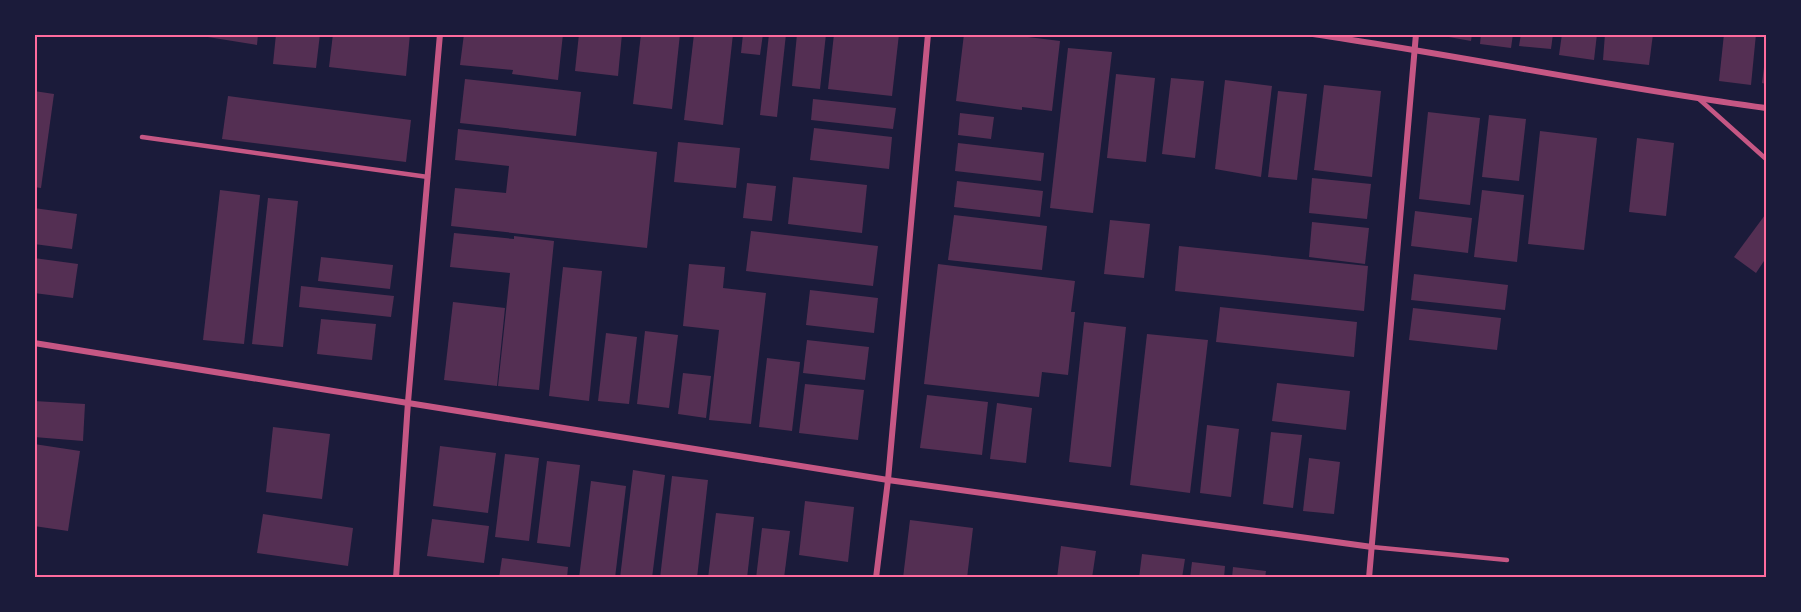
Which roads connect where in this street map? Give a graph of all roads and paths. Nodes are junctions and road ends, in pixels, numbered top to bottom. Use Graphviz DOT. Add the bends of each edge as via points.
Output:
graph roads {
  1 [pos="440,34"];
  2 [pos="928,34"];
  3 [pos="1312,34"];
  4 [pos="1416,34"];
  5 [pos="1415,49"];
  6 [pos="1698,99"];
  7 [pos="1767,108"];
  8 [pos="142,137"];
  9 [pos="1767,159"];
  10 [pos="428,177"];
  11 [pos="34,343"];
  12 [pos="408,402"];
  13 [pos="888,480"];
  14 [pos="1372,547"];
  15 [pos="1507,560"];
  16 [pos="396,578"];
  17 [pos="876,578"];
  18 [pos="1369,578"];
  1 -- 10 [label="street"];
  2 -- 13 [label="street"];
  3 -- 5 [label="street"];
  4 -- 5 [label="street"];
  5 -- 6 [label="street"];
  5 -- 14 [label="street"];
  6 -- 7 [label="street"];
  6 -- 9 [label="lane"];
  8 -- 10 [label="lane"];
  10 -- 12 [label="street"];
  11 -- 12 [label="street"];
  12 -- 13 [label="street"];
  12 -- 16 [label="street"];
  13 -- 14 [label="street"];
  13 -- 17 [label="street"];
  14 -- 15 [label="lane"];
  14 -- 18 [label="street"];
}
